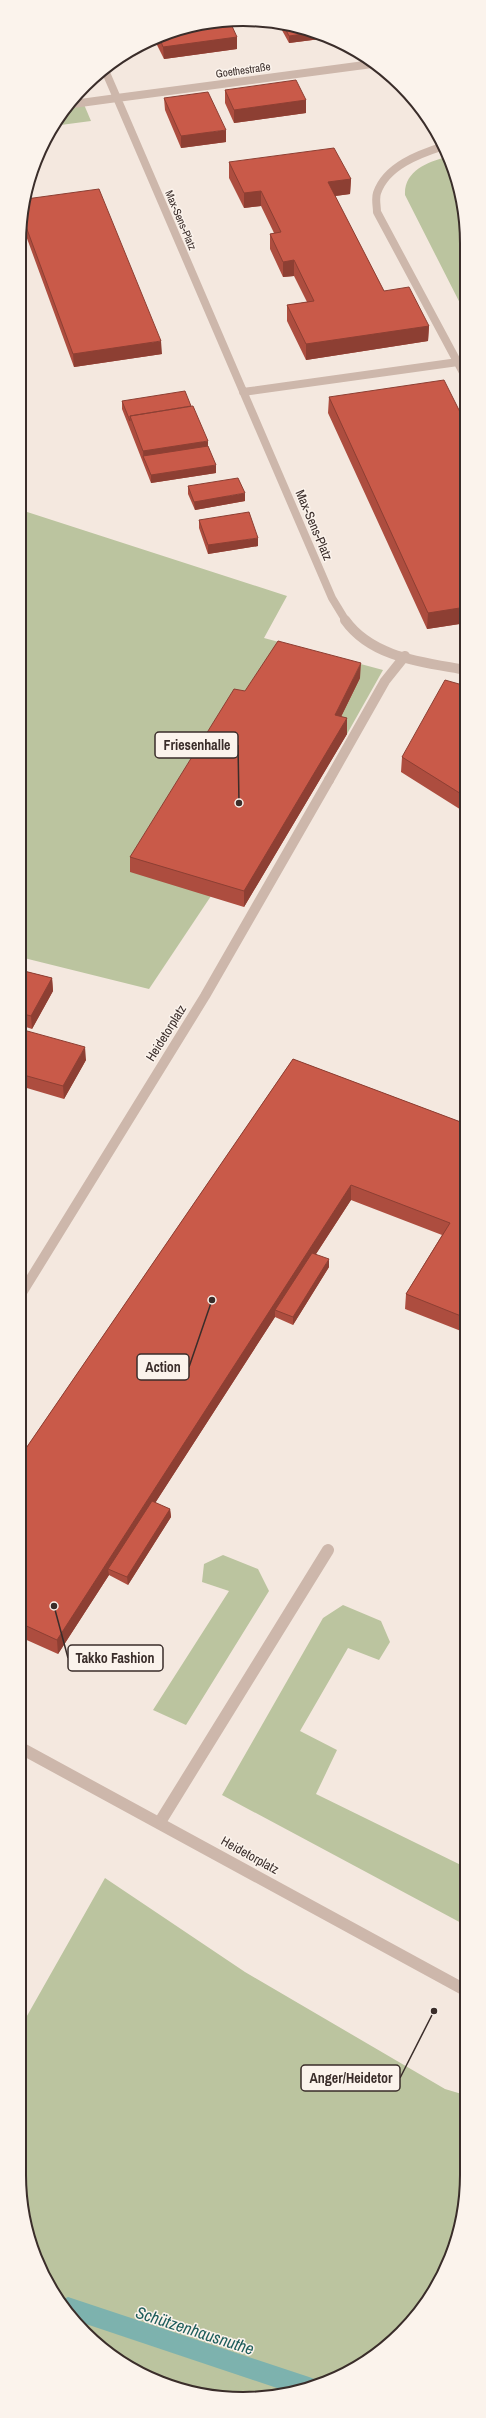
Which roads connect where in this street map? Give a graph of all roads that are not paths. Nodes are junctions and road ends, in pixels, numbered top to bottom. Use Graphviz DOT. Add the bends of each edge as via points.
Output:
graph roads {
  1 [pos="366,65"];
  2 [pos="107,74"];
  3 [pos="117,98"];
  4 [pos="77,103"];
  5 [pos="438,148"];
  6 [pos="458,362"];
  7 [pos="460,366"];
  8 [pos="243,392"];
  9 [pos="405,656"];
  10 [pos="460,669"];
  11 [pos="26,1286"];
  12 [pos="328,1550"];
  13 [pos="26,1751"];
  14 [pos="160,1822"];
  15 [pos="460,1987"];
  1 -- 3 [label="street, Goethestraße"];
  2 -- 3 [label="street, Max-Sens-Platz"];
  3 -- 4 [label="street"];
  3 -- 8 [label="street, Max-Sens-Platz"];
  5 -- 6 [label="street" via="412,157 383,181 376,195 377,212"];
  6 -- 7 [label="street"];
  6 -- 8 [label="street"];
  8 -- 9 [label="street, Max-Sens-Platz" via="335,604 353,630 384,650"];
  9 -- 10 [label="street, Max-Sens-Platz"];
  9 -- 11 [label="street, Heidetorplatz" via="385,681 205,996"];
  12 -- 14 [label="street"];
  13 -- 14 [label="street, Heidetorplatz"];
  14 -- 15 [label="street, Heidetorplatz"];
}
